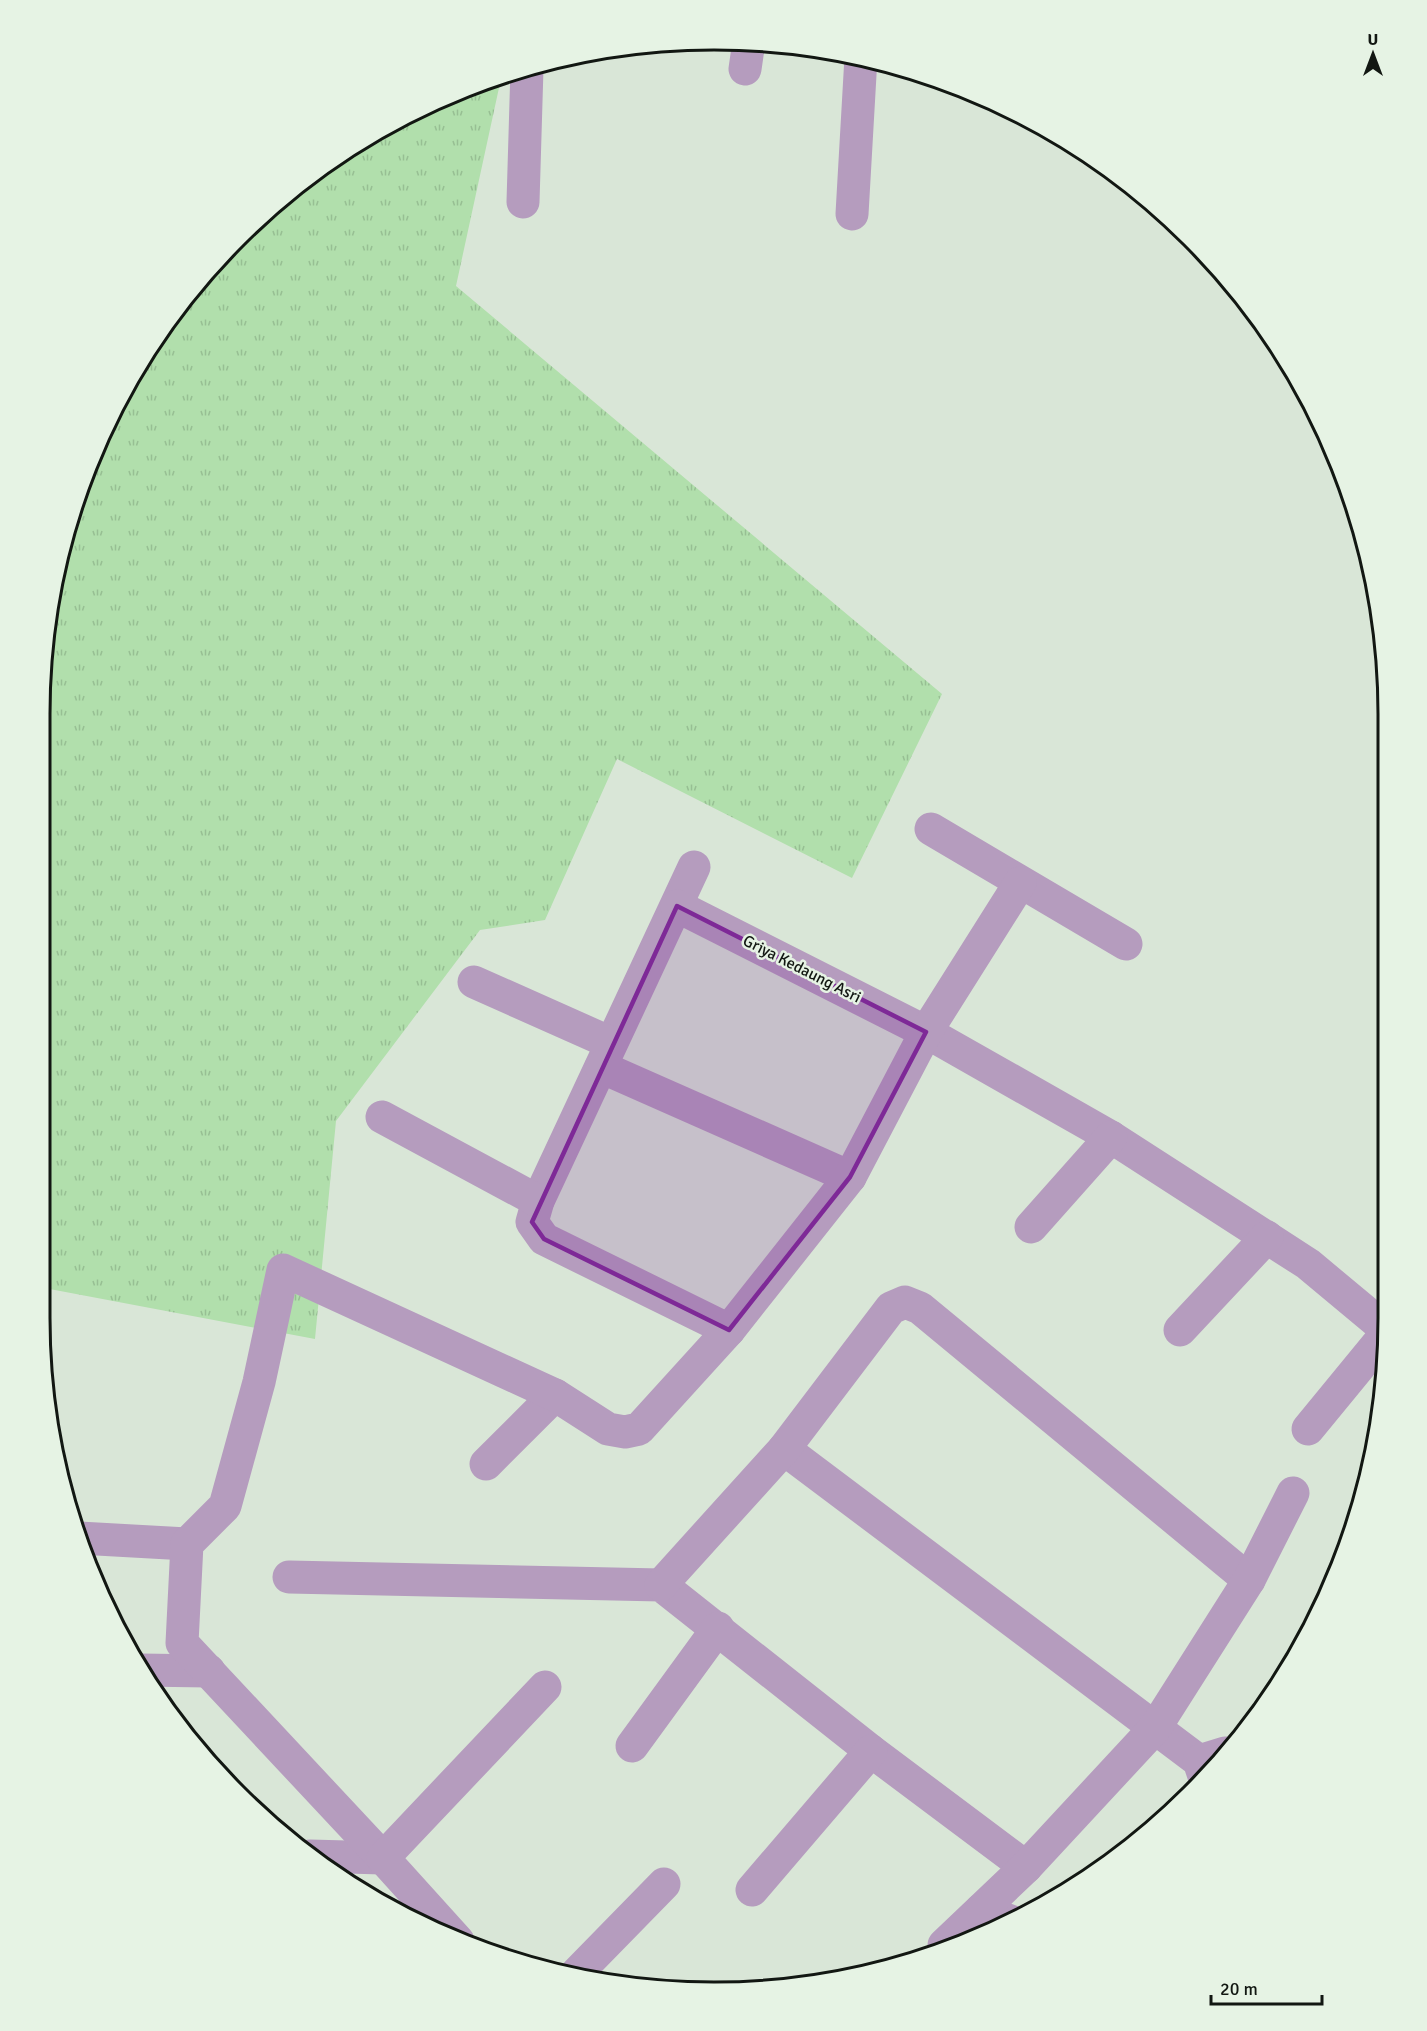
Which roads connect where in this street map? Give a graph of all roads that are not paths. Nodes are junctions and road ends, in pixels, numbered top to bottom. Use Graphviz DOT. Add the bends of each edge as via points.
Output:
graph roads {
  1 [pos="860,66"];
  2 [pos="527,77"];
  3 [pos="523,202"];
  4 [pos="852,214"];
  5 [pos="931,829"];
  6 [pos="694,867"];
  7 [pos="1020,883"];
  8 [pos="677,906"];
  9 [pos="1126,944"];
  10 [pos="474,982"];
  11 [pos="926,1032"];
  12 [pos="606,1055"];
  13 [pos="382,1117"];
  14 [pos="1111,1137"];
  15 [pos="850,1177"];
  16 [pos="538,1201"];
  17 [pos="1031,1227"];
  18 [pos="1267,1237"];
  19 [pos="1378,1322"];
  20 [pos="729,1330"];
  21 [pos="1180,1330"];
  22 [pos="1377,1345"];
  23 [pos="555,1395"];
  24 [pos="1308,1429"];
  25 [pos="784,1449"];
  26 [pos="486,1464"];
  27 [pos="1293,1493"];
  28 [pos="88,1538"];
  29 [pos="187,1544"];
  30 [pos="289,1577"];
  31 [pos="1249,1580"];
  32 [pos="661,1585"];
  33 [pos="718,1628"];
  34 [pos="151,1670"];
  35 [pos="209,1671"];
  36 [pos="545,1687"];
  37 [pos="1155,1728"];
  38 [pos="632,1746"];
  39 [pos="871,1751"];
  40 [pos="1207,1762"];
  41 [pos="326,1856"];
  42 [pos="383,1858"];
  43 [pos="1026,1867"];
  44 [pos="664,1884"];
  45 [pos="752,1890"];
  46 [pos="981,1910"];
  47 [pos="999,1917"];
  48 [pos="442,1923"];
  49 [pos="953,1936"];
  50 [pos="581,1968"];
  1 -- 4 [label="street"];
  2 -- 3 [label="street"];
  5 -- 7 [label="street"];
  6 -- 8 [label="street"];
  7 -- 9 [label="street"];
  7 -- 11 [label="street"];
  8 -- 11 [label="street, Griya Kedaung Asri"];
  8 -- 12 [label="street"];
  10 -- 12 [label="street"];
  11 -- 14 [label="street, Griya Kedaung Asri"];
  11 -- 15 [label="street"];
  12 -- 15 [label="street"];
  12 -- 16 [label="street"];
  13 -- 16 [label="street"];
  14 -- 17 [label="street"];
  14 -- 18 [label="street, Griya Kedaung Asri"];
  15 -- 20 [label="street"];
  16 -- 20 [label="street" via="532,1222 544,1239"];
  18 -- 19 [label="street, Griya Kedaung Asri" via="1308,1264"];
  18 -- 21 [label="street"];
  20 -- 23 [label="street" via="639,1429 608,1429"];
  22 -- 24 [label="street"];
  23 -- 26 [label="street"];
  23 -- 29 [label="street" via="283,1270 259,1382 225,1506"];
  25 -- 31 [label="street" via="891,1308 905,1302 920,1308"];
  25 -- 32 [label="street"];
  25 -- 37 [label="street"];
  27 -- 31 [label="street"];
  28 -- 29 [label="street"];
  29 -- 35 [label="street" via="182,1643"];
  30 -- 32 [label="street"];
  31 -- 37 [label="street"];
  32 -- 33 [label="street"];
  33 -- 38 [label="street"];
  33 -- 39 [label="street"];
  34 -- 35 [label="street"];
  35 -- 42 [label="street"];
  36 -- 42 [label="street"];
  37 -- 40 [label="street"];
  37 -- 43 [label="street"];
  39 -- 43 [label="street"];
  39 -- 45 [label="street"];
  41 -- 42 [label="street"];
  42 -- 48 [label="street"];
  43 -- 46 [label="street"];
  44 -- 50 [label="street"];
  46 -- 47 [label="street"];
  46 -- 49 [label="street"];
}
